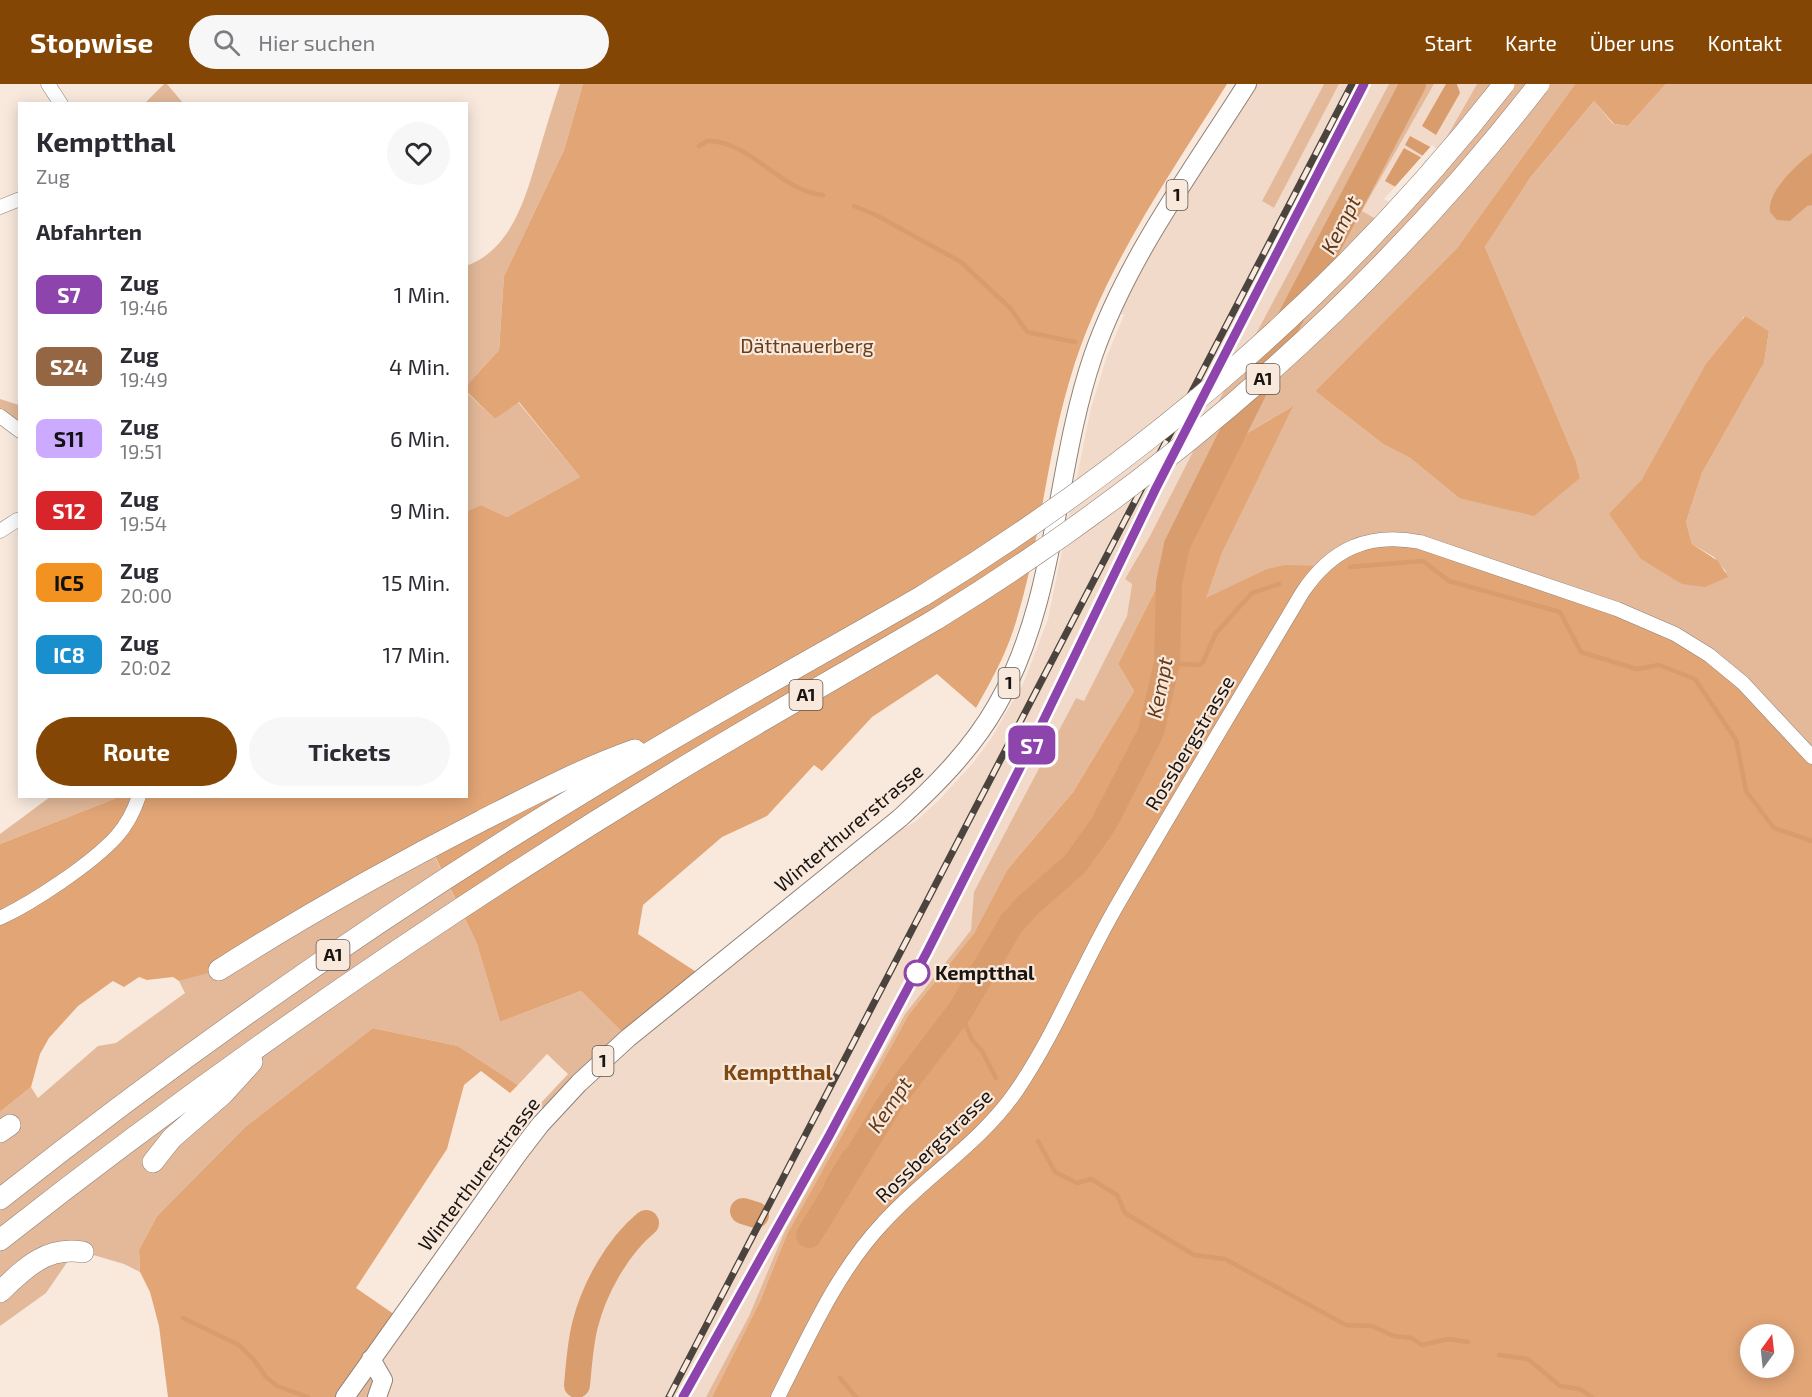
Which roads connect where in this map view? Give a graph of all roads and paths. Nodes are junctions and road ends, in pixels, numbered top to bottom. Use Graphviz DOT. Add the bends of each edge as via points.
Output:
graph roads {
  1 [pos="48,84"];
  2 [pos="1247,84"];
  3 [pos="1504,84"];
  4 [pos="1539,84"];
  5 [pos="60,102"];
  6 [pos="18,200"];
  7 [pos="0,207"];
  8 [pos="0,416"];
  9 [pos="18,430"];
  10 [pos="17,520"];
  11 [pos="0,531"];
  12 [pos="681,734"];
  13 [pos="1812,757"];
  14 [pos="139,798"];
  15 [pos="0,918"];
  16 [pos="219,970"];
  17 [pos="280,1031"];
  18 [pos="153,1162"];
  19 [pos="0,1198"];
  20 [pos="0,1240"];
  21 [pos="83,1252"];
  22 [pos="0,1292"];
  23 [pos="371,1359"];
  24 [pos="345,1397"];
  25 [pos="377,1397"];
  26 [pos="778,1397"];
  1 -- 5 [label="street"];
  2 -- 23 [label="main road, Winterthurerstrasse / 1" via="1143,249 1103,331 1074,426 1032,624 1009,683 983,728 941,778 900,818 628,1038 579,1083 524,1146"];
  3 -- 12 [label="highway, A1, bridge" via="1383,224 1308,300 1185,410 1093,482 997,549"];
  4 -- 17 [label="highway, A1, bridge" via="1410,236 1334,313 1187,444 1110,503 938,618 608,814"];
  6 -- 7 [label="street"];
  8 -- 9 [label="street"];
  10 -- 11 [label="street"];
  12 -- 16 [label="highway" via="594,765 430,847"];
  12 -- 19 [label="highway, A1" via="524,829 326,960"];
  13 -- 26 [label="street, Rossbergstrasse" via="1722,664 1676,634 1640,618 1414,541 1370,542 1332,558 1302,593 1119,902 1021,1085 980,1134 896,1208 865,1243 833,1291"];
  14 -- 15 [label="street" via="124,827 102,850"];
  17 -- 18 [label="highway, A1" via="223,1094 171,1138"];
  17 -- 20 [label="highway, A1"];
  21 -- 22 [label="highway" via="62,1251 42,1257"];
  23 -- 24 [label="main road, Winterthurerstrasse / 1"];
  23 -- 25 [label="main road" via="383,1380"];
}
